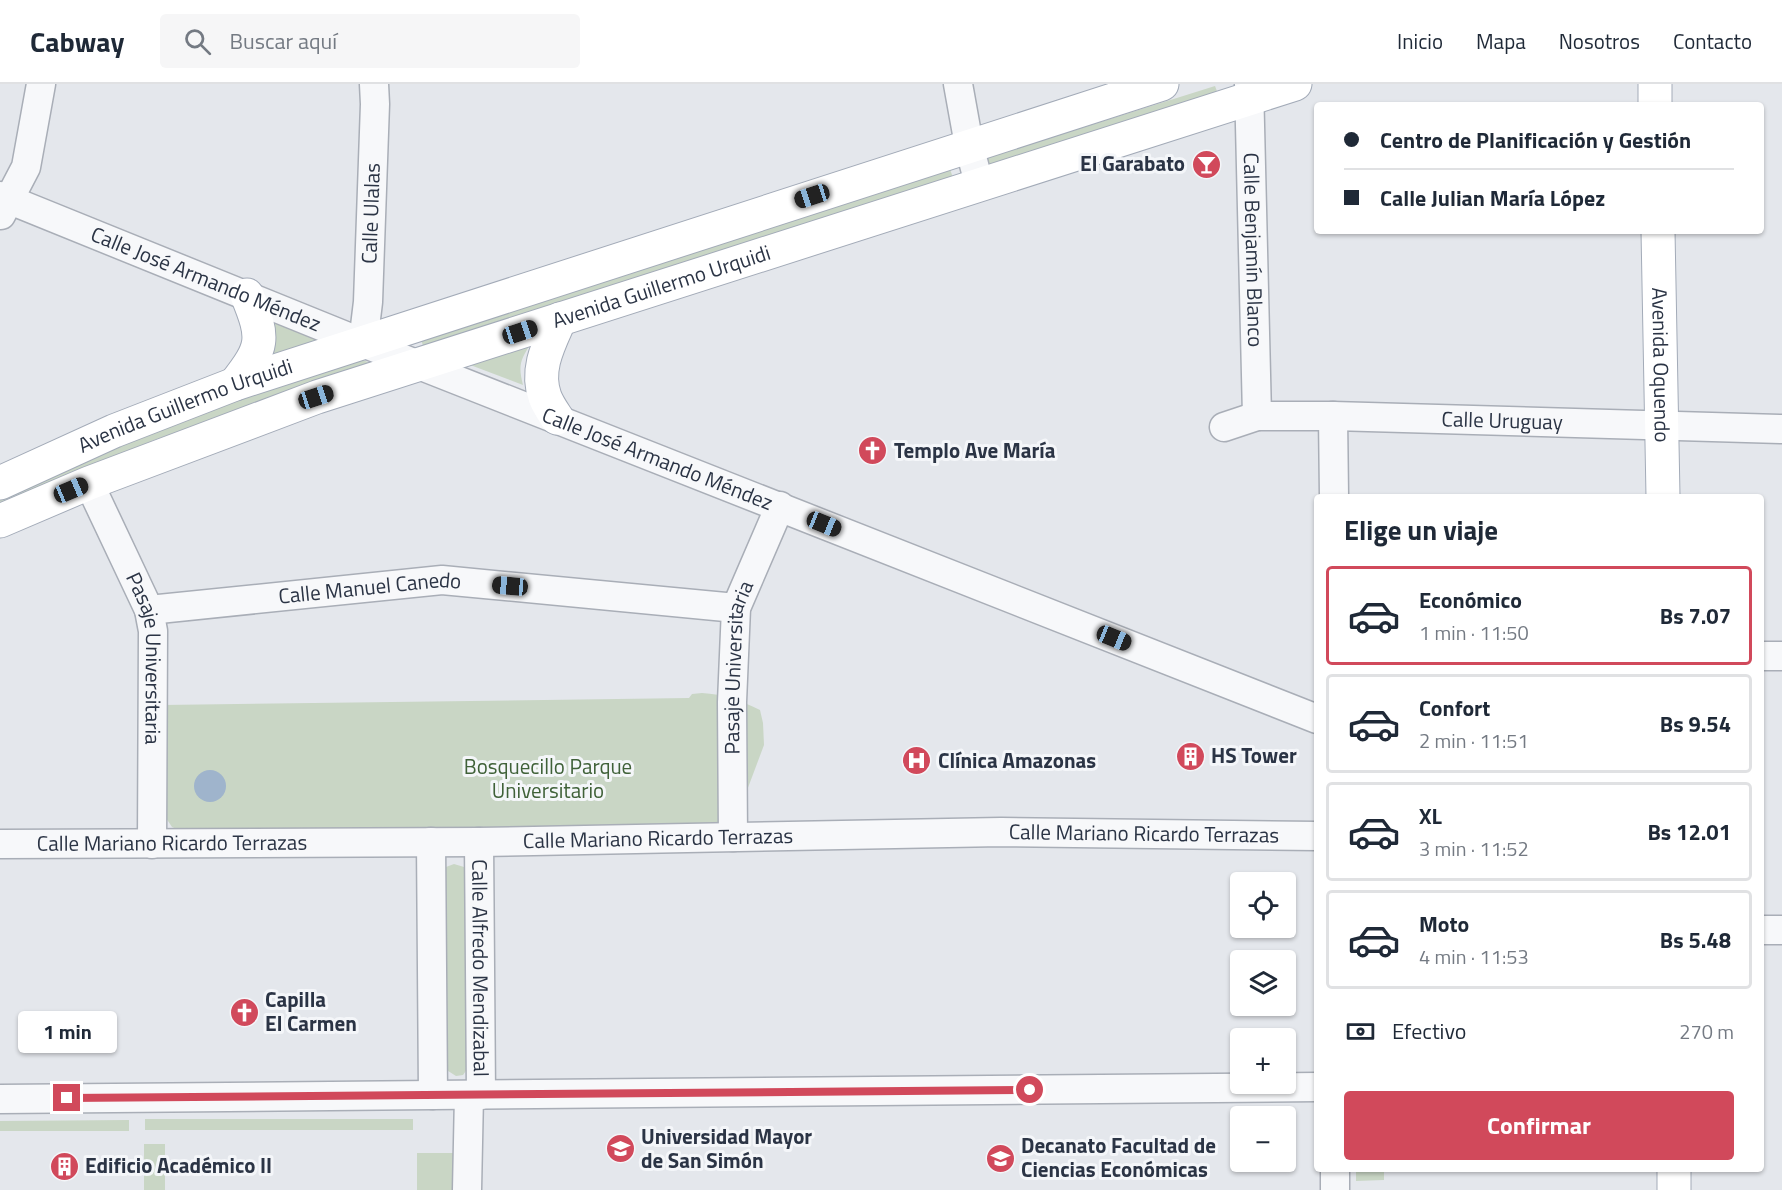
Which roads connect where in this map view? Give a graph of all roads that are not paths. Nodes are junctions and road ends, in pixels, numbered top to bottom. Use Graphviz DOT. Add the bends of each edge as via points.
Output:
graph roads {
  1 [pos="41,84"];
  2 [pos="374,84"];
  3 [pos="958,84"];
  4 [pos="1162,84"];
  5 [pos="1295,84"];
  6 [pos="1655,84"];
  7 [pos="1249,91"];
  8 [pos="1655,102"];
  9 [pos="969,145"];
  10 [pos="979,184"];
  11 [pos="3,204"];
  12 [pos="1658,234"];
  13 [pos="247,295"];
  14 [pos="560,319"];
  15 [pos="363,343"];
  16 [pos="420,365"];
  17 [pos="235,384"];
  18 [pos="1257,416"];
  19 [pos="1334,416"];
  20 [pos="557,418"];
  21 [pos="1662,425"];
  22 [pos="1224,428"];
  23 [pos="1782,429"];
  24 [pos="0,483"];
  25 [pos="89,483"];
  26 [pos="1334,494"];
  27 [pos="1663,494"];
  28 [pos="780,506"];
  29 [pos="0,521"];
  30 [pos="736,608"];
  31 [pos="149,610"];
  32 [pos="1764,656"];
  33 [pos="1782,656"];
  34 [pos="1314,718"];
  35 [pos="1314,836"];
  36 [pos="733,837"];
  37 [pos="431,842"];
  38 [pos="479,842"];
  39 [pos="0,844"];
  40 [pos="152,844"];
  41 [pos="1764,930"];
  42 [pos="1782,930"];
  43 [pos="1314,1088"];
  44 [pos="433,1095"];
  45 [pos="475,1095"];
  46 [pos="0,1099"];
  47 [pos="1335,1172"];
  48 [pos="1674,1172"];
  49 [pos="466,1190"];
  50 [pos="1335,1190"];
  51 [pos="1674,1190"];
  1 -- 11 [label="street" via="26,167"];
  2 -- 15 [label="street, Calle Ulalas" via="368,302"];
  3 -- 9 [label="street"];
  4 -- 9 [label="main road, Avenida Guillermo Urquidi"];
  5 -- 7 [label="main road, Avenida Guillermo Urquidi"];
  6 -- 8 [label="main road"];
  7 -- 10 [label="main road, Avenida Guillermo Urquidi"];
  7 -- 18 [label="street, Calle Benjamín Blanco"];
  9 -- 10 [label="street"];
  9 -- 15 [label="main road, Avenida Guillermo Urquidi"];
  10 -- 14 [label="main road, Avenida Guillermo Urquidi"];
  11 -- 13 [label="street, Calle José Armando Méndez"];
  12 -- 21 [label="main road, Avenida Oquendo"];
  13 -- 15 [label="street, Calle José Armando Méndez"];
  13 -- 17 [label="main road" via="258,324 259,344 253,361"];
  14 -- 16 [label="main road, Avenida Guillermo Urquidi"];
  14 -- 20 [label="main road" via="544,355 541,374 545,397"];
  15 -- 16 [label="street, Calle José Armando Méndez"];
  15 -- 17 [label="main road, Avenida Guillermo Urquidi"];
  16 -- 20 [label="street, Calle José Armando Méndez"];
  16 -- 25 [label="main road, Avenida Guillermo Urquidi" via="316,397"];
  17 -- 24 [label="main road, Avenida Guillermo Urquidi"];
  18 -- 19 [label="street, Calle Uruguay"];
  18 -- 22 [label="street, Calle Uruguay"];
  19 -- 21 [label="street, Calle Uruguay"];
  19 -- 26 [label="street"];
  20 -- 28 [label="street, Calle José Armando Méndez"];
  21 -- 23 [label="street, Calle Uruguay"];
  21 -- 27 [label="main road, Avenida Oquendo"];
  25 -- 29 [label="main road, Avenida Guillermo Urquidi"];
  25 -- 31 [label="street, Pasaje Universitaria"];
  28 -- 30 [label="street, Pasaje Universitaria"];
  28 -- 34 [label="street, Calle José Armando Méndez"];
  30 -- 31 [label="street, Calle Manuel Canedo" via="442,580"];
  30 -- 36 [label="street, Pasaje Universitaria"];
  31 -- 40 [label="street, Pasaje Universitaria" via="153,631"];
  32 -- 33 [label="street"];
  35 -- 36 [label="street, Calle Mariano Ricardo Terrazas" via="1000,832"];
  36 -- 38 [label="street, Calle Mariano Ricardo Terrazas"];
  37 -- 38 [label="street, Calle Mariano Ricardo Terrazas"];
  37 -- 40 [label="street, Calle Mariano Ricardo Terrazas"];
  37 -- 44 [label="street"];
  38 -- 45 [label="street, Calle Alfredo Mendizabal"];
  39 -- 40 [label="street, Calle Mariano Ricardo Terrazas"];
  41 -- 42 [label="street"];
  43 -- 45 [label="street"];
  44 -- 45 [label="street"];
  44 -- 46 [label="street"];
  45 -- 49 [label="street, Calle Alfredo Mendizabal"];
  47 -- 50 [label="street"];
  48 -- 51 [label="main road"];
}
